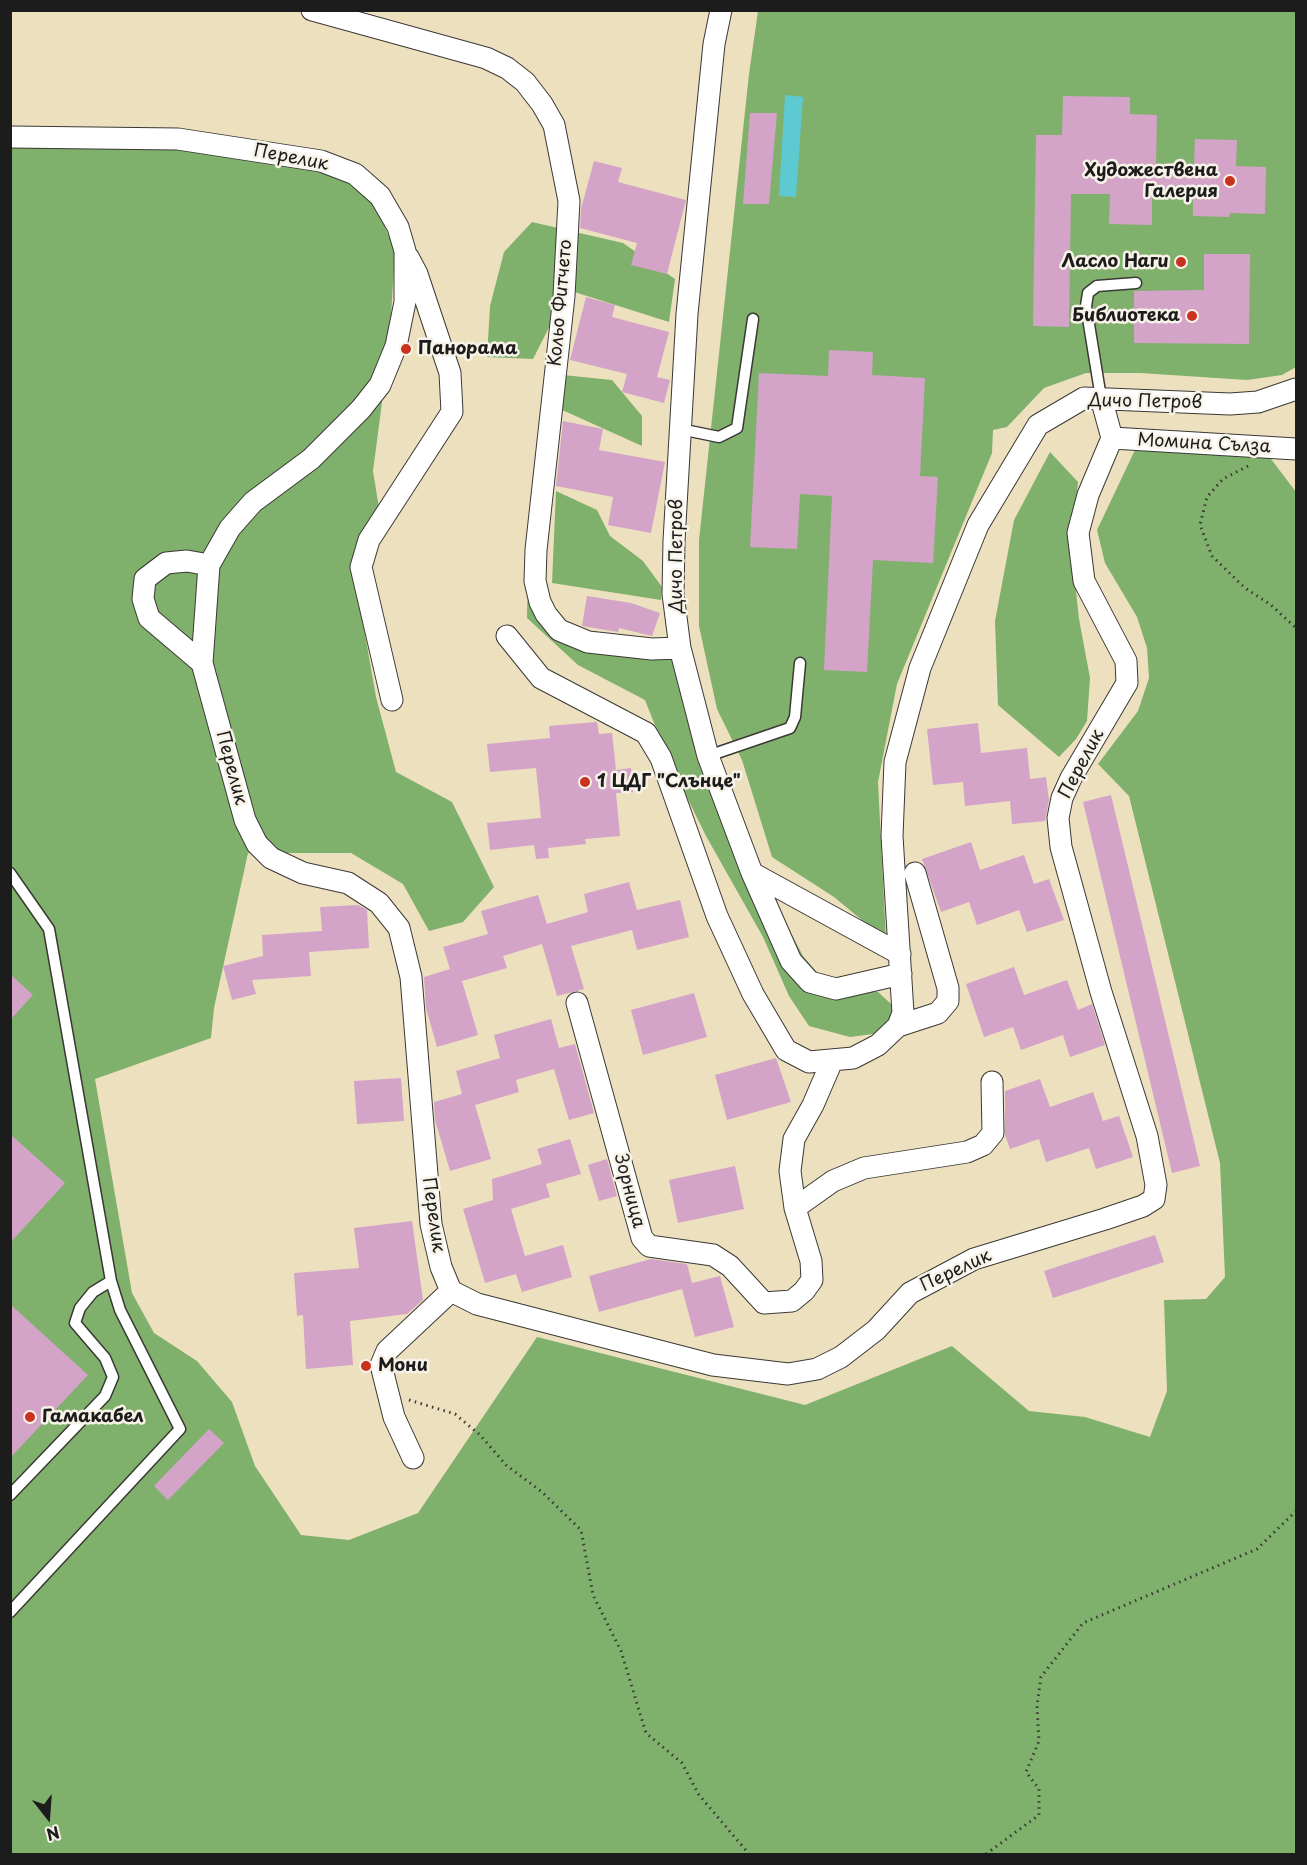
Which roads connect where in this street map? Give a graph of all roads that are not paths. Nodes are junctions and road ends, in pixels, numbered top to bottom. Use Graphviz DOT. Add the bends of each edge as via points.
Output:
graph roads {
  1 [pos="312,10"];
  2 [pos="721,10"];
  3 [pos="10,137"];
  4 [pos="405,251"];
  5 [pos="1136,283"];
  6 [pos="753,319"];
  7 [pos="1296,389"];
  8 [pos="1101,398"];
  9 [pos="680,429"];
  10 [pos="1112,438"];
  11 [pos="1296,449"];
  12 [pos="209,565"];
  13 [pos="507,636"];
  14 [pos="680,648"];
  15 [pos="202,663"];
  16 [pos="800,663"];
  17 [pos="392,700"];
  18 [pos="708,756"];
  19 [pos="10,873"];
  20 [pos="752,873"];
  21 [pos="915,873"];
  22 [pos="900,964"];
  23 [pos="577,1003"];
  24 [pos="898,1026"];
  25 [pos="832,1062"];
  26 [pos="992,1082"];
  27 [pos="795,1208"];
  28 [pos="111,1281"];
  29 [pos="451,1291"];
  30 [pos="413,1458"];
  31 [pos="10,1495"];
  32 [pos="10,1612"];
  1 -- 14 [label="street, Кольо Фитчето" via="486,58 525,82 542,104 554,125 569,201 564,296 536,550 540,602 559,630 588,642"];
  2 -- 9 [label="street, Дичо Петров" via="714,44 687,314"];
  3 -- 4 [label="street, Перелик" via="178,139 321,161 355,174 380,196 398,227"];
  4 -- 12 [label="street, Перелик" via="405,302 396,346 380,385 311,459 253,502 230,528"];
  4 -- 17 [label="street" via="417,274 450,373 452,412 369,540 361,567"];
  5 -- 8 [label="lane" via="1097,286 1088,293 1086,306"];
  6 -- 9 [label="lane" via="737,428 719,436"];
  7 -- 8 [label="street, Дичо Петров" via="1258,402 1230,404"];
  8 -- 10 [label="street"];
  8 -- 22 [label="street, Дичо Петров" via="1084,398 1038,425 978,525 920,668 895,762 892,836"];
  9 -- 14 [label="street, Дичо Петров" via="673,594"];
  10 -- 11 [label="street, Момина Сълза"];
  10 -- 29 [label="street, Перелик" via="1088,495 1078,533 1084,581 1126,661 1127,683 1071,778 1058,818 1061,847 1098,981 1148,1136 1156,1185 1154,1199 1105,1219 974,1259 910,1293 876,1330 841,1357 817,1369 788,1374 713,1365 477,1304"];
  12 -- 15 [label="street, Перелик"];
  12 -- 15 [label="street" via="166,563 145,579 143,599 149,618"];
  13 -- 25 [label="street" via="541,678 646,733 665,768 717,915 774,1032 786,1050 809,1062"];
  14 -- 18 [label="street, Дичо Петров"];
  15 -- 29 [label="street, Перелик" via="245,820 257,844 271,858 303,873 348,883 379,903 399,928 411,977 431,1224"];
  16 -- 18 [label="lane" via="795,717 790,728"];
  18 -- 20 [label="street, Дичо Петров"];
  19 -- 28 [label="lane" via="49,929"];
  20 -- 22 [label="street"];
  20 -- 22 [label="street, Дичо Петров" via="791,961 810,982 836,989"];
  21 -- 24 [label="street" via="948,988 948,1001 938,1013"];
  22 -- 24 [label="street, Дичо Петров" via="903,1013"];
  23 -- 27 [label="street, Зорница" via="642,1238 649,1246 713,1255 730,1266 764,1303 792,1301 812,1280 812,1261"];
  24 -- 25 [label="street" via="878,1045 853,1058"];
  25 -- 27 [label="street, Зорница" via="794,1138 790,1171"];
  26 -- 27 [label="street" via="993,1133 983,1145 967,1152 864,1168 833,1181"];
  28 -- 31 [label="lane" via="93,1292 80,1308 75,1323 105,1358 113,1377 105,1396"];
  28 -- 32 [label="lane" via="120,1310 180,1429"];
  29 -- 30 [label="street" via="387,1351 381,1365 388,1398"];
}
